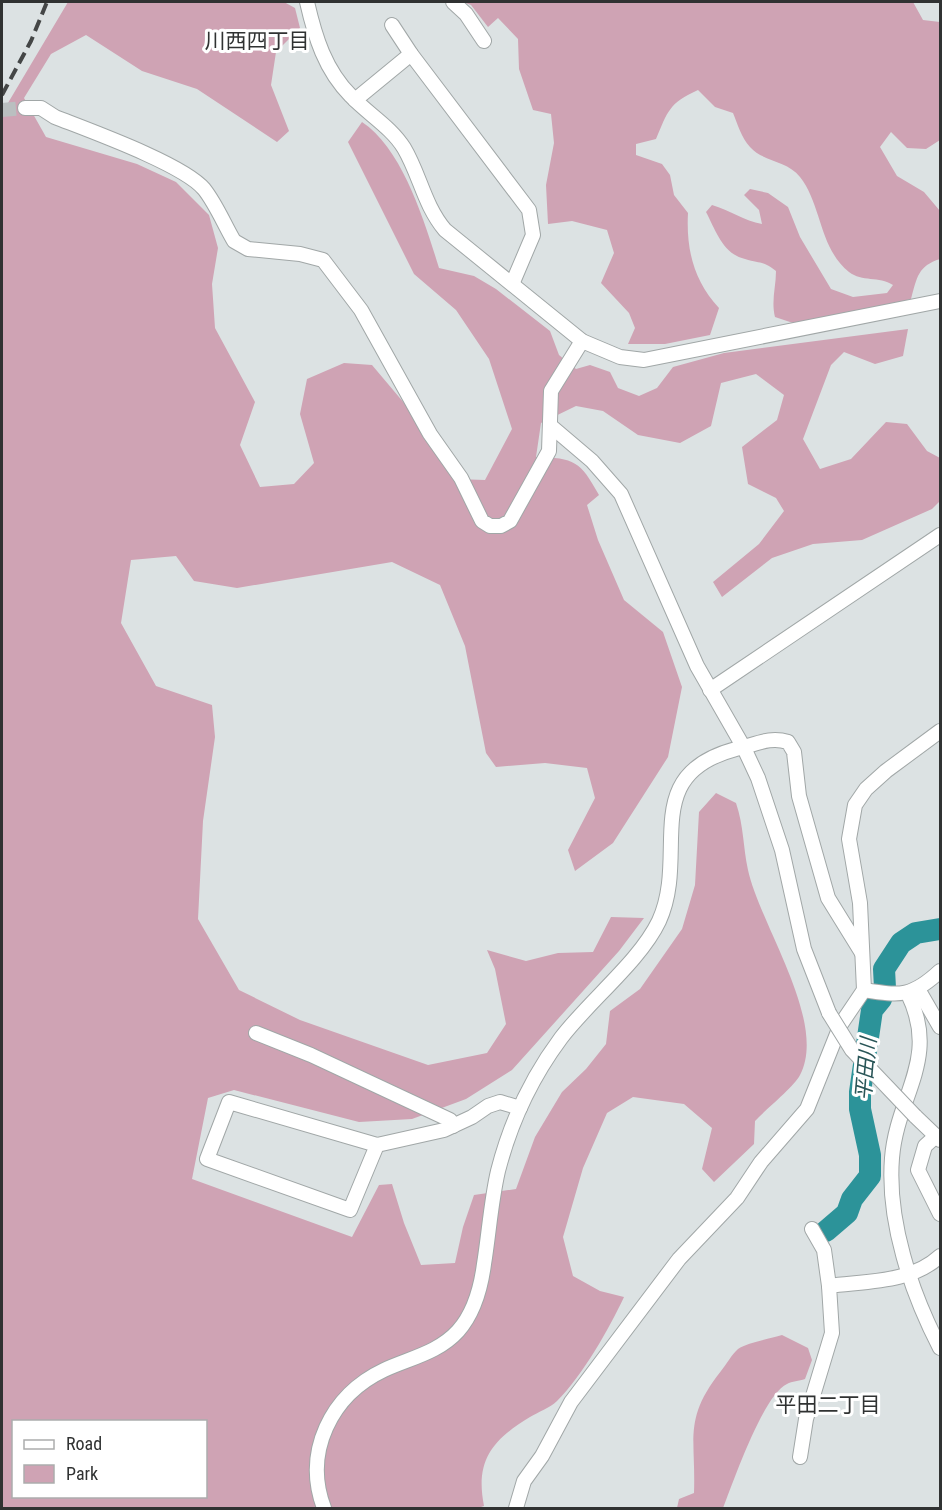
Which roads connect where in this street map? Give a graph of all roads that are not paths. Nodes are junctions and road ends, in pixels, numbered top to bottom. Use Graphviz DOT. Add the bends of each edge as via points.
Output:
graph roads {
  1 [pos="307,2"];
  2 [pos="453,2"];
  3 [pos="392,25"];
  4 [pos="484,42"];
  5 [pos="411,54"];
  6 [pos="355,100"];
  7 [pos="25,108"];
  8 [pos="513,282"];
  9 [pos="940,301"];
  10 [pos="582,341"];
  11 [pos="552,427"];
  12 [pos="940,535"];
  13 [pos="710,690"];
  14 [pos="940,731"];
  15 [pos="744,748"];
  16 [pos="862,953"];
  17 [pos="940,971"];
  18 [pos="864,990"];
  19 [pos="913,991"];
  20 [pos="940,1027"];
  21 [pos="256,1033"];
  22 [pos="520,1108"];
  23 [pos="449,1128"];
  24 [pos="938,1138"];
  25 [pos="377,1144"];
  26 [pos="940,1214"];
  27 [pos="812,1229"];
  28 [pos="940,1256"];
  29 [pos="910,1275"];
  30 [pos="829,1286"];
  31 [pos="940,1348"];
  32 [pos="800,1457"];
  33 [pos="324,1509"];
  34 [pos="516,1509"];
  1 -- 6 [label="street" via="321,52"];
  2 -- 4 [label="street"];
  3 -- 5 [label="street"];
  5 -- 6 [label="street"];
  5 -- 8 [label="street" via="529,210 533,235"];
  6 -- 8 [label="street" via="395,135 405,150 432,216"];
  7 -- 11 [label="street" via="42,108 164,163 194,181 203,188 240,246 323,260 361,310 430,434 461,478 482,521 490,526 501,526 516,512 549,451"];
  8 -- 10 [label="street"];
  9 -- 10 [label="street" via="644,360 620,357"];
  10 -- 11 [label="street" via="551,391"];
  11 -- 13 [label="street" via="592,460 621,494"];
  12 -- 13 [label="street"];
  13 -- 15 [label="street"];
  14 -- 16 [label="street" via="886,771 855,805 849,839 861,903"];
  15 -- 16 [label="street" via="776,738 788,742 796,760 800,796 828,898"];
  15 -- 22 [label="street" via="710,759 682,783 674,798 671,873 658,922 561,1038"];
  15 -- 24 [label="street, bridge" via="782,850 804,949 829,1013 852,1050"];
  16 -- 18 [label="street"];
  17 -- 19 [label="street"];
  18 -- 19 [label="street" via="894,995"];
  18 -- 34 [label="street" via="833,1039 807,1109 761,1162 737,1198 679,1259 571,1402 524,1481"];
  19 -- 20 [label="street"];
  19 -- 29 [label="street" via="922,1037 892,1156 892,1195"];
  21 -- 23 [label="street" via="450,1120"];
  22 -- 23 [label="street" via="500,1102"];
  22 -- 33 [label="street" via="498,1172 481,1285 469,1314 458,1331 437,1348 359,1384 339,1404 324,1428 317,1455 317,1479"];
  23 -- 25 [label="street"];
  24 -- 26 [label="street" via="925,1146 918,1170"];
  25 -- 25 [label="street" via="229,1102 207,1159 350,1210"];
  27 -- 30 [label="street" via="824,1250"];
  28 -- 29 [label="street"];
  29 -- 30 [label="street"];
  29 -- 31 [label="street"];
  30 -- 32 [label="street" via="832,1333 806,1419"];
}
